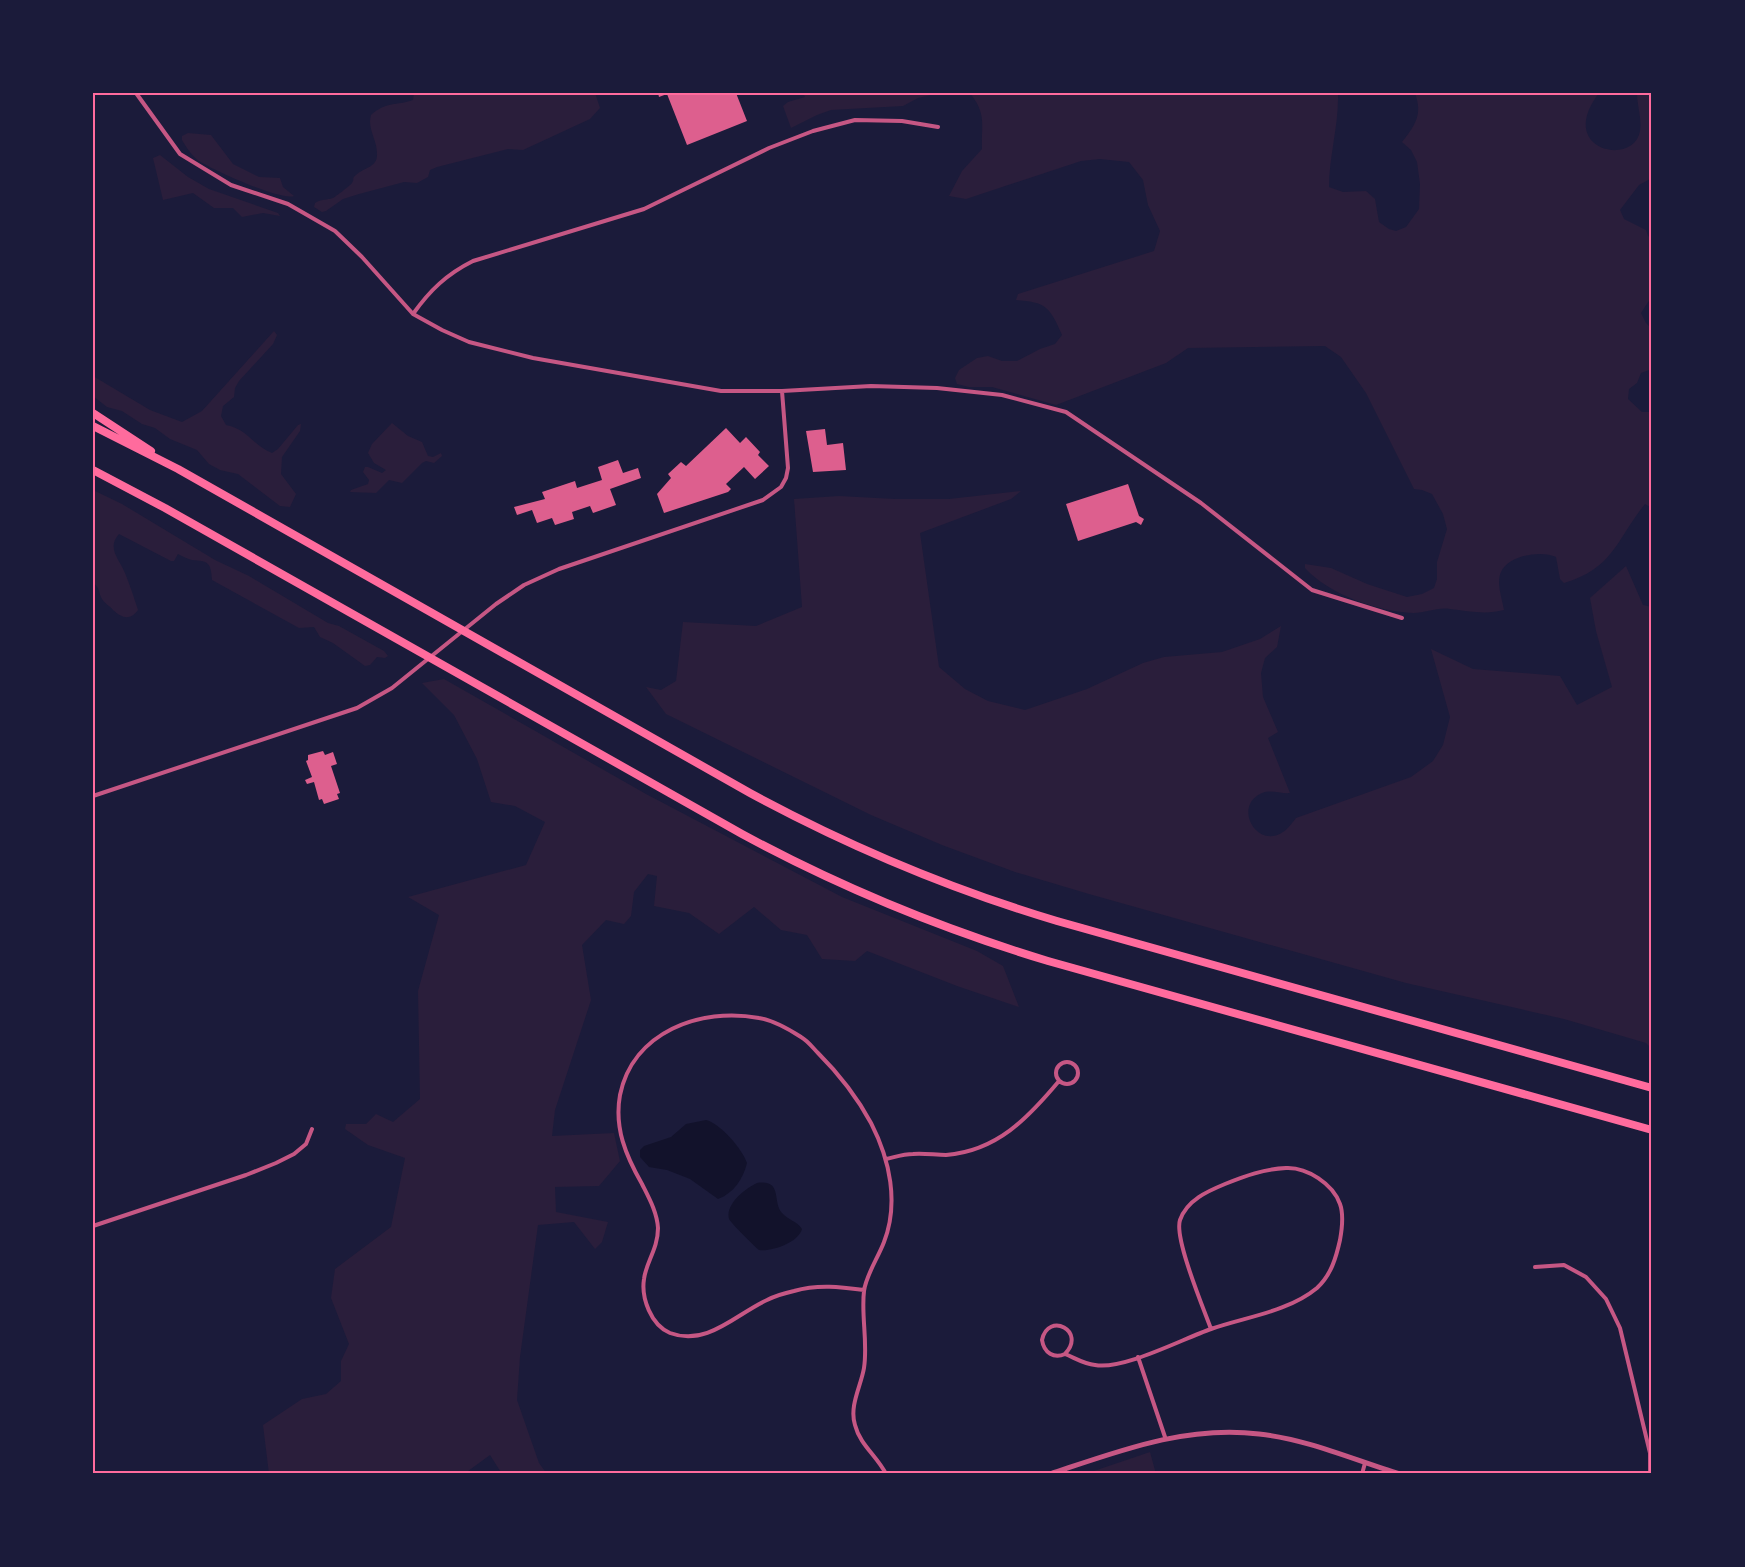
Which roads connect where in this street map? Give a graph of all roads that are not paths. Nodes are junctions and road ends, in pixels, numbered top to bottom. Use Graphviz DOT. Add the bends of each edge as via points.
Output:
graph roads {
  1 [pos="136,93"];
  2 [pos="938,127"];
  3 [pos="413,314"];
  4 [pos="782,391"];
  5 [pos="93,413"];
  6 [pos="93,426"];
  7 [pos="166,463"];
  8 [pos="93,470"];
  9 [pos="1402,618"];
  10 [pos="93,796"];
  11 [pos="1059,1081"];
  12 [pos="1652,1088"];
  13 [pos="312,1129"];
  14 [pos="1652,1130"];
  15 [pos="886,1159"];
  16 [pos="93,1226"];
  17 [pos="1535,1267"];
  18 [pos="864,1290"];
  19 [pos="1211,1329"];
  20 [pos="1065,1353"];
  21 [pos="1138,1357"];
  22 [pos="1165,1437"];
  23 [pos="1365,1463"];
  24 [pos="886,1474"];
  25 [pos="1050,1474"];
  26 [pos="1362,1474"];
  27 [pos="1400,1474"];
  28 [pos="1650,1474"];
  1 -- 3 [label="street" via="180,154 231,185 288,204 335,231"];
  2 -- 3 [label="street" via="855,120 813,131 644,208 473,261 453,271"];
  3 -- 4 [label="street" via="469,342 532,358 721,391"];
  4 -- 9 [label="street" via="871,386 937,388 1002,395 1065,412 1201,503 1312,590"];
  4 -- 10 [label="street" via="789,464 784,482 776,492 754,504 547,574 520,587 378,697 348,712"];
  5 -- 7 [label="highway"];
  6 -- 7 [label="highway"];
  7 -- 12 [label="highway" via="750,793 895,864 1057,921"];
  8 -- 14 [label="highway" via="751,839 881,901 1026,954"];
  11 -- 11 [label="street" via="1056,1074 1060,1066 1066,1062 1075,1066 1078,1075 1074,1082"];
  11 -- 15 [label="street" via="1033,1112 1004,1136 973,1151"];
  13 -- 16 [label="street" via="306,1144 276,1163"];
  15 -- 18 [label="street" via="891,1207 886,1238"];
  15 -- 18 [label="street" via="871,1123 842,1077 803,1038 761,1018 722,1015 684,1022 654,1039 632,1064 620,1094 618,1122 624,1147 653,1205 658,1227 654,1253 644,1277 644,1299 652,1318 669,1332 694,1337 718,1329 766,1300 797,1290 828,1286"];
  17 -- 28 [label="street" via="1564,1265 1586,1277 1606,1299 1620,1328 1650,1453"];
  18 -- 24 [label="street" via="864,1367 854,1405 854,1422 861,1441"];
  19 -- 19 [label="street" via="1291,1304 1317,1287 1334,1265 1343,1227 1340,1204 1330,1187 1310,1174 1289,1168 1254,1173 1205,1192 1191,1204 1180,1220 1180,1237"];
  19 -- 21 [label="street"];
  20 -- 20 [label="street" via="1055,1356 1045,1350 1042,1340 1050,1328 1059,1326 1068,1331 1072,1344"];
  20 -- 21 [label="street" via="1097,1366"];
  21 -- 22 [label="street"];
  22 -- 23 [label="street" via="1218,1432 1260,1434"];
  22 -- 25 [label="street"];
  23 -- 26 [label="street"];
  23 -- 27 [label="street"];
}
